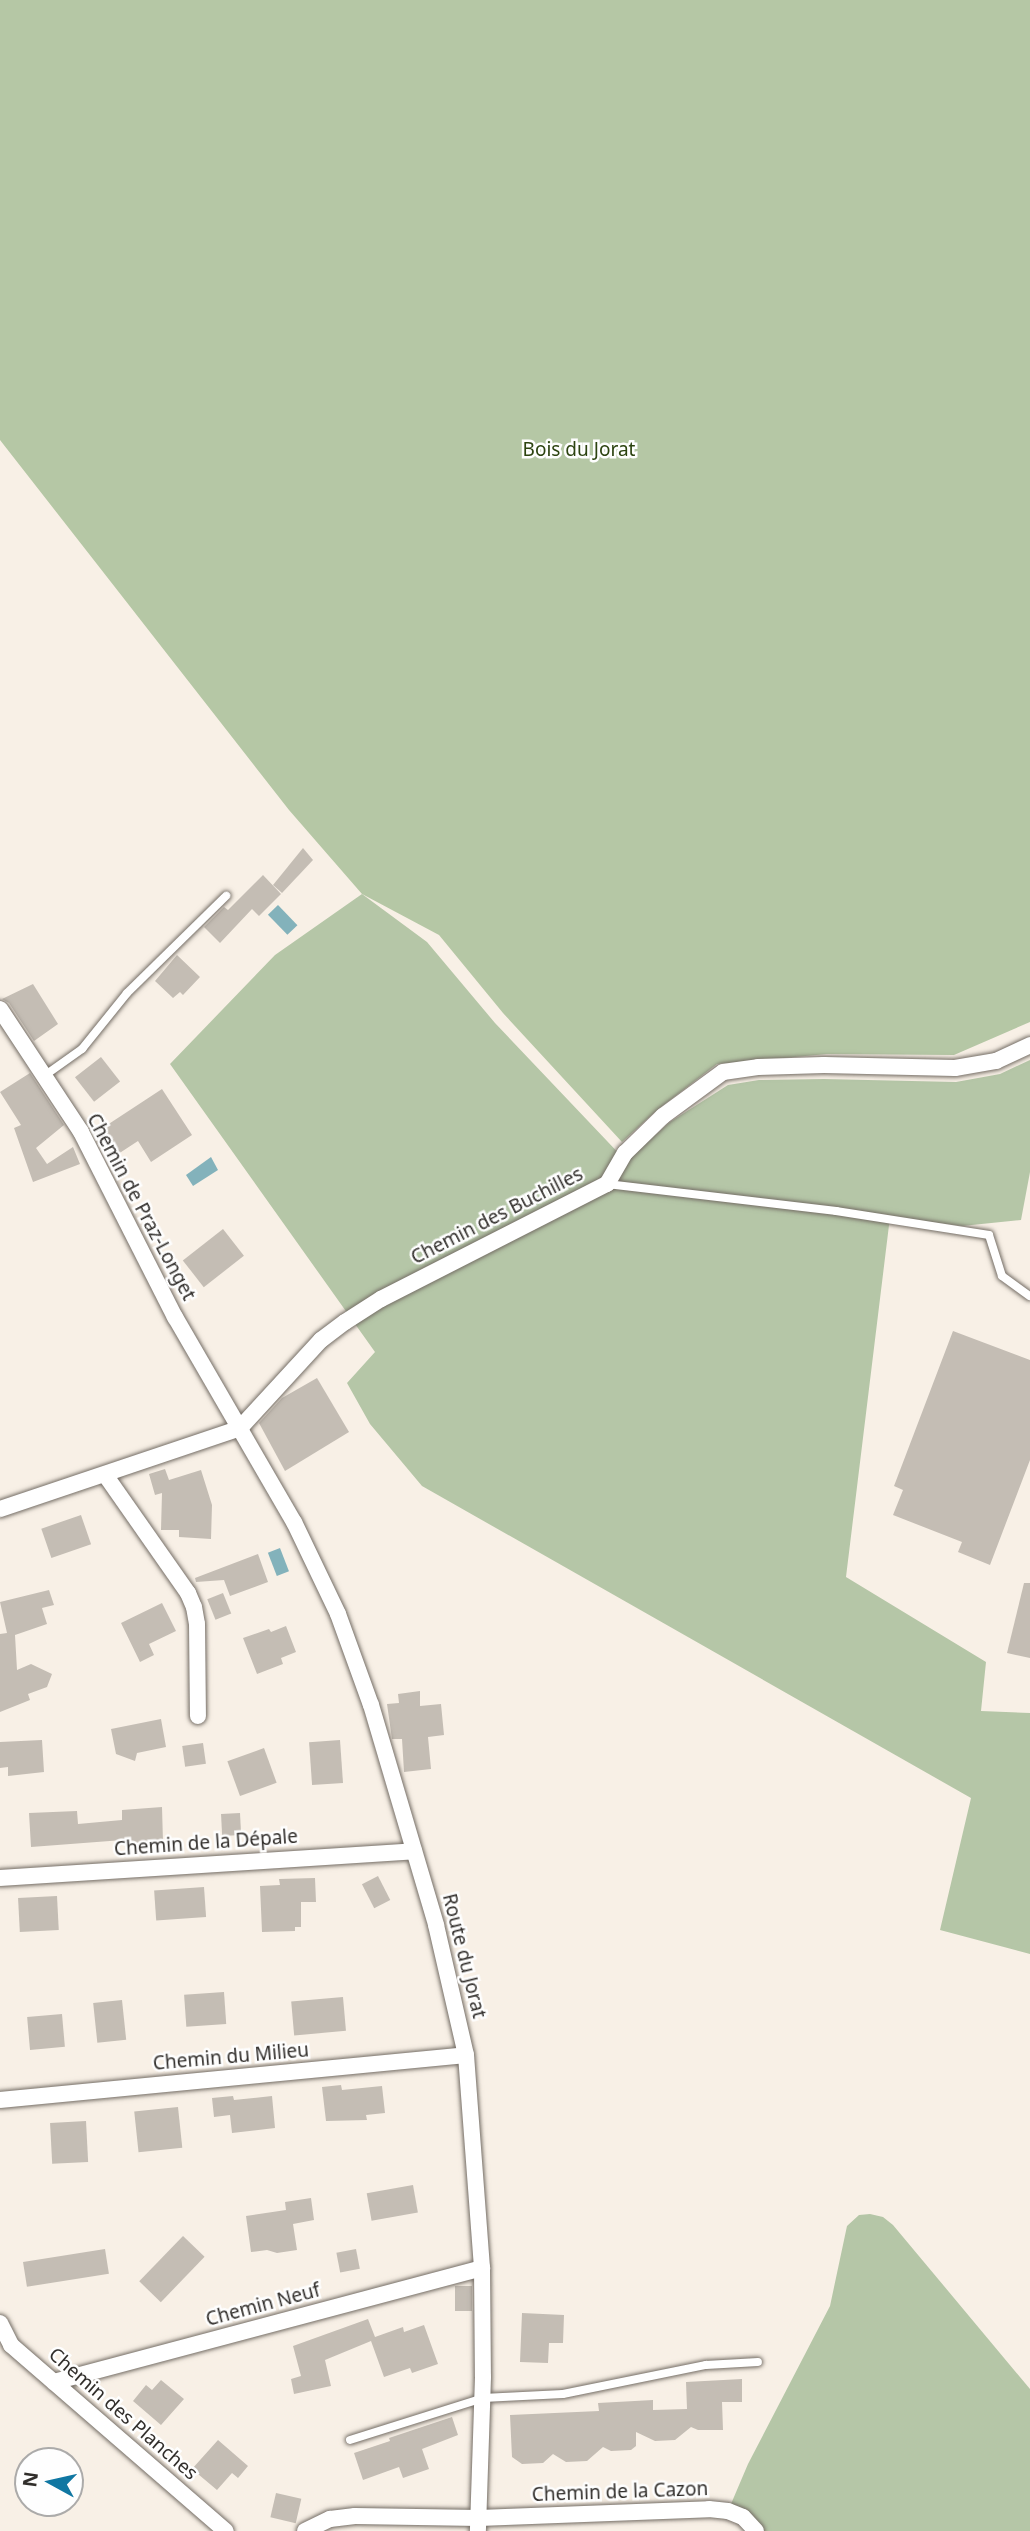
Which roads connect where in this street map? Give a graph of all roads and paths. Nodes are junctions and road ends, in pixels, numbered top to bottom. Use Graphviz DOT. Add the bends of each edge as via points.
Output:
graph roads {
  1 [pos="226,896"];
  2 [pos="0,1009"];
  3 [pos="1030,1045"];
  4 [pos="44,1076"];
  5 [pos="607,1184"];
  6 [pos="1030,1296"];
  7 [pos="240,1428"];
  8 [pos="106,1476"];
  9 [pos="0,1509"];
  10 [pos="198,1716"];
  11 [pos="414,1851"];
  12 [pos="0,1878"];
  13 [pos="466,2055"];
  14 [pos="0,2100"];
  15 [pos="482,2268"];
  16 [pos="0,2323"];
  17 [pos="758,2362"];
  18 [pos="54,2382"];
  19 [pos="482,2398"];
  20 [pos="351,2440"];
  21 [pos="479,2525"];
  22 [pos="226,2531"];
  23 [pos="304,2531"];
  24 [pos="756,2531"];
  1 -- 4 [label="lane" via="127,993 82,1049"];
  2 -- 4 [label="street, Chemin de Praz-Longet"];
  3 -- 5 [label="street, Chemin des Buchilles" via="996,1061 955,1068 824,1065 723,1072 663,1116 625,1153"];
  4 -- 7 [label="street, Chemin de Praz-Longet" via="81,1132 175,1317"];
  5 -- 6 [label="lane" via="836,1211 989,1235 1002,1276"];
  5 -- 7 [label="street, Chemin des Buchilles" via="381,1299 345,1322 321,1340"];
  7 -- 8 [label="street, Chemin des Buchilles"];
  7 -- 11 [label="street, Route du Jorat" via="294,1522 338,1614 371,1705"];
  8 -- 9 [label="street, Chemin des Buchilles"];
  8 -- 10 [label="street" via="194,1607"];
  11 -- 12 [label="street, Chemin de la Dépale"];
  11 -- 13 [label="street, Route du Jorat"];
  13 -- 14 [label="street, Chemin du Milieu"];
  13 -- 15 [label="street, Route du Jorat"];
  15 -- 18 [label="street, Chemin Neuf"];
  15 -- 19 [label="street, Route du Jorat"];
  16 -- 18 [label="street, Chemin des Planches" via="12,2345"];
  17 -- 19 [label="lane" via="696,2366 563,2393"];
  18 -- 22 [label="street, Chemin des Planches"];
  19 -- 20 [label="lane"];
  19 -- 21 [label="street, Route du Jorat"];
  21 -- 23 [label="street, Chemin de la Cazon" via="355,2516 330,2519"];
  21 -- 24 [label="street, Chemin de la Cazon" via="709,2509 743,2518"];
}
